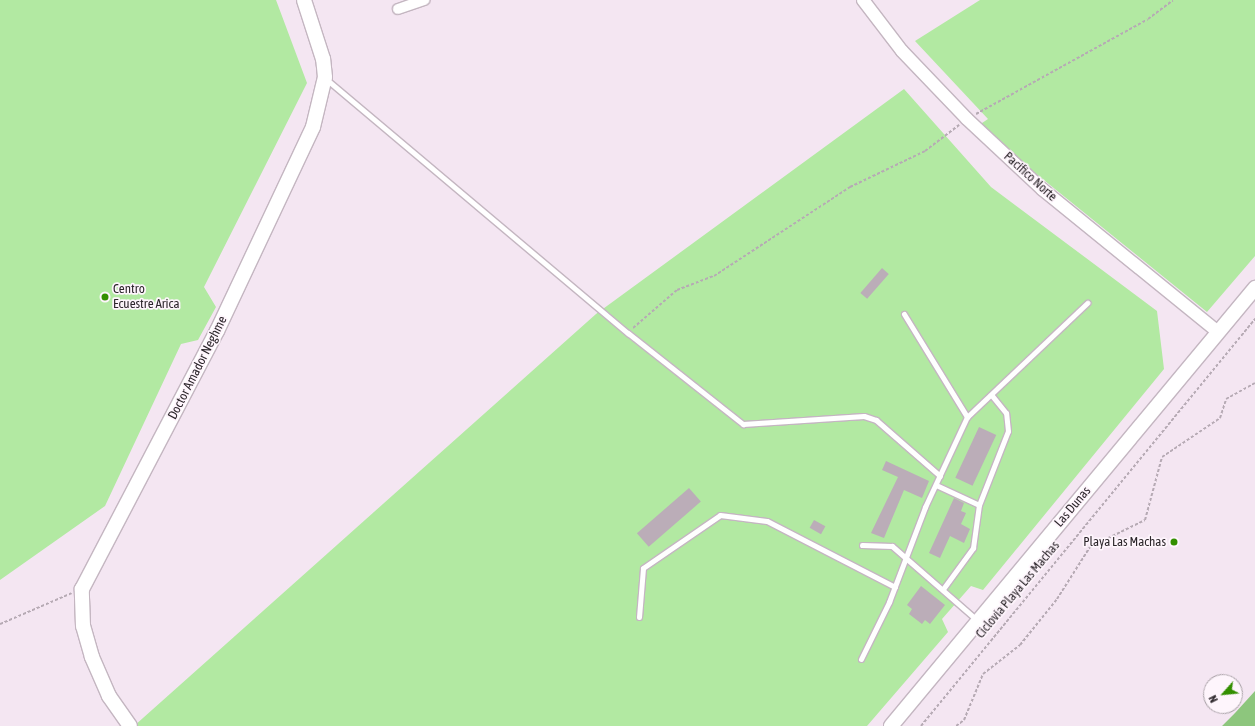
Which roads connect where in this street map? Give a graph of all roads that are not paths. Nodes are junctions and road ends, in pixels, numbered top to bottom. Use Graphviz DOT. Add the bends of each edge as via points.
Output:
graph roads {
  1 [pos="304,0"];
  2 [pos="424,0"];
  3 [pos="863,0"];
  4 [pos="398,10"];
  5 [pos="325,78"];
  6 [pos="1255,288"];
  7 [pos="1087,303"];
  8 [pos="904,314"];
  9 [pos="1218,332"];
  10 [pos="992,396"];
  11 [pos="967,417"];
  12 [pos="940,476"];
  13 [pos="936,485"];
  14 [pos="979,505"];
  15 [pos="862,545"];
  16 [pos="904,554"];
  17 [pos="895,587"];
  18 [pos="943,589"];
  19 [pos="639,617"];
  20 [pos="979,622"];
  21 [pos="861,659"];
  22 [pos="130,726"];
  23 [pos="891,726"];
  1 -- 5 [label="main road, Doctor Amador Neghme" via="323,59"];
  2 -- 4 [label="street"];
  3 -- 9 [label="street, Pacífico Norte" via="902,51 967,120 1042,189"];
  5 -- 12 [label="lane" via="628,333 743,424 864,416 876,420"];
  5 -- 22 [label="main road, Doctor Amador Neghme" via="313,126 220,324 82,589 83,626 92,657 109,696"];
  6 -- 9 [label="main road, Las Dunas"];
  7 -- 10 [label="lane"];
  8 -- 11 [label="lane"];
  9 -- 20 [label="main road, Las Dunas"];
  10 -- 11 [label="lane"];
  10 -- 14 [label="lane" via="1006,413 1008,431"];
  11 -- 12 [label="lane"];
  12 -- 13 [label="lane"];
  13 -- 14 [label="lane"];
  13 -- 16 [label="lane"];
  14 -- 18 [label="lane" via="973,548"];
  15 -- 16 [label="lane" via="892,546"];
  16 -- 17 [label="lane"];
  16 -- 18 [label="lane"];
  17 -- 19 [label="lane" via="767,521 720,515 644,568"];
  17 -- 21 [label="lane"];
  18 -- 20 [label="lane"];
  20 -- 23 [label="main road, Las Dunas"];
}
